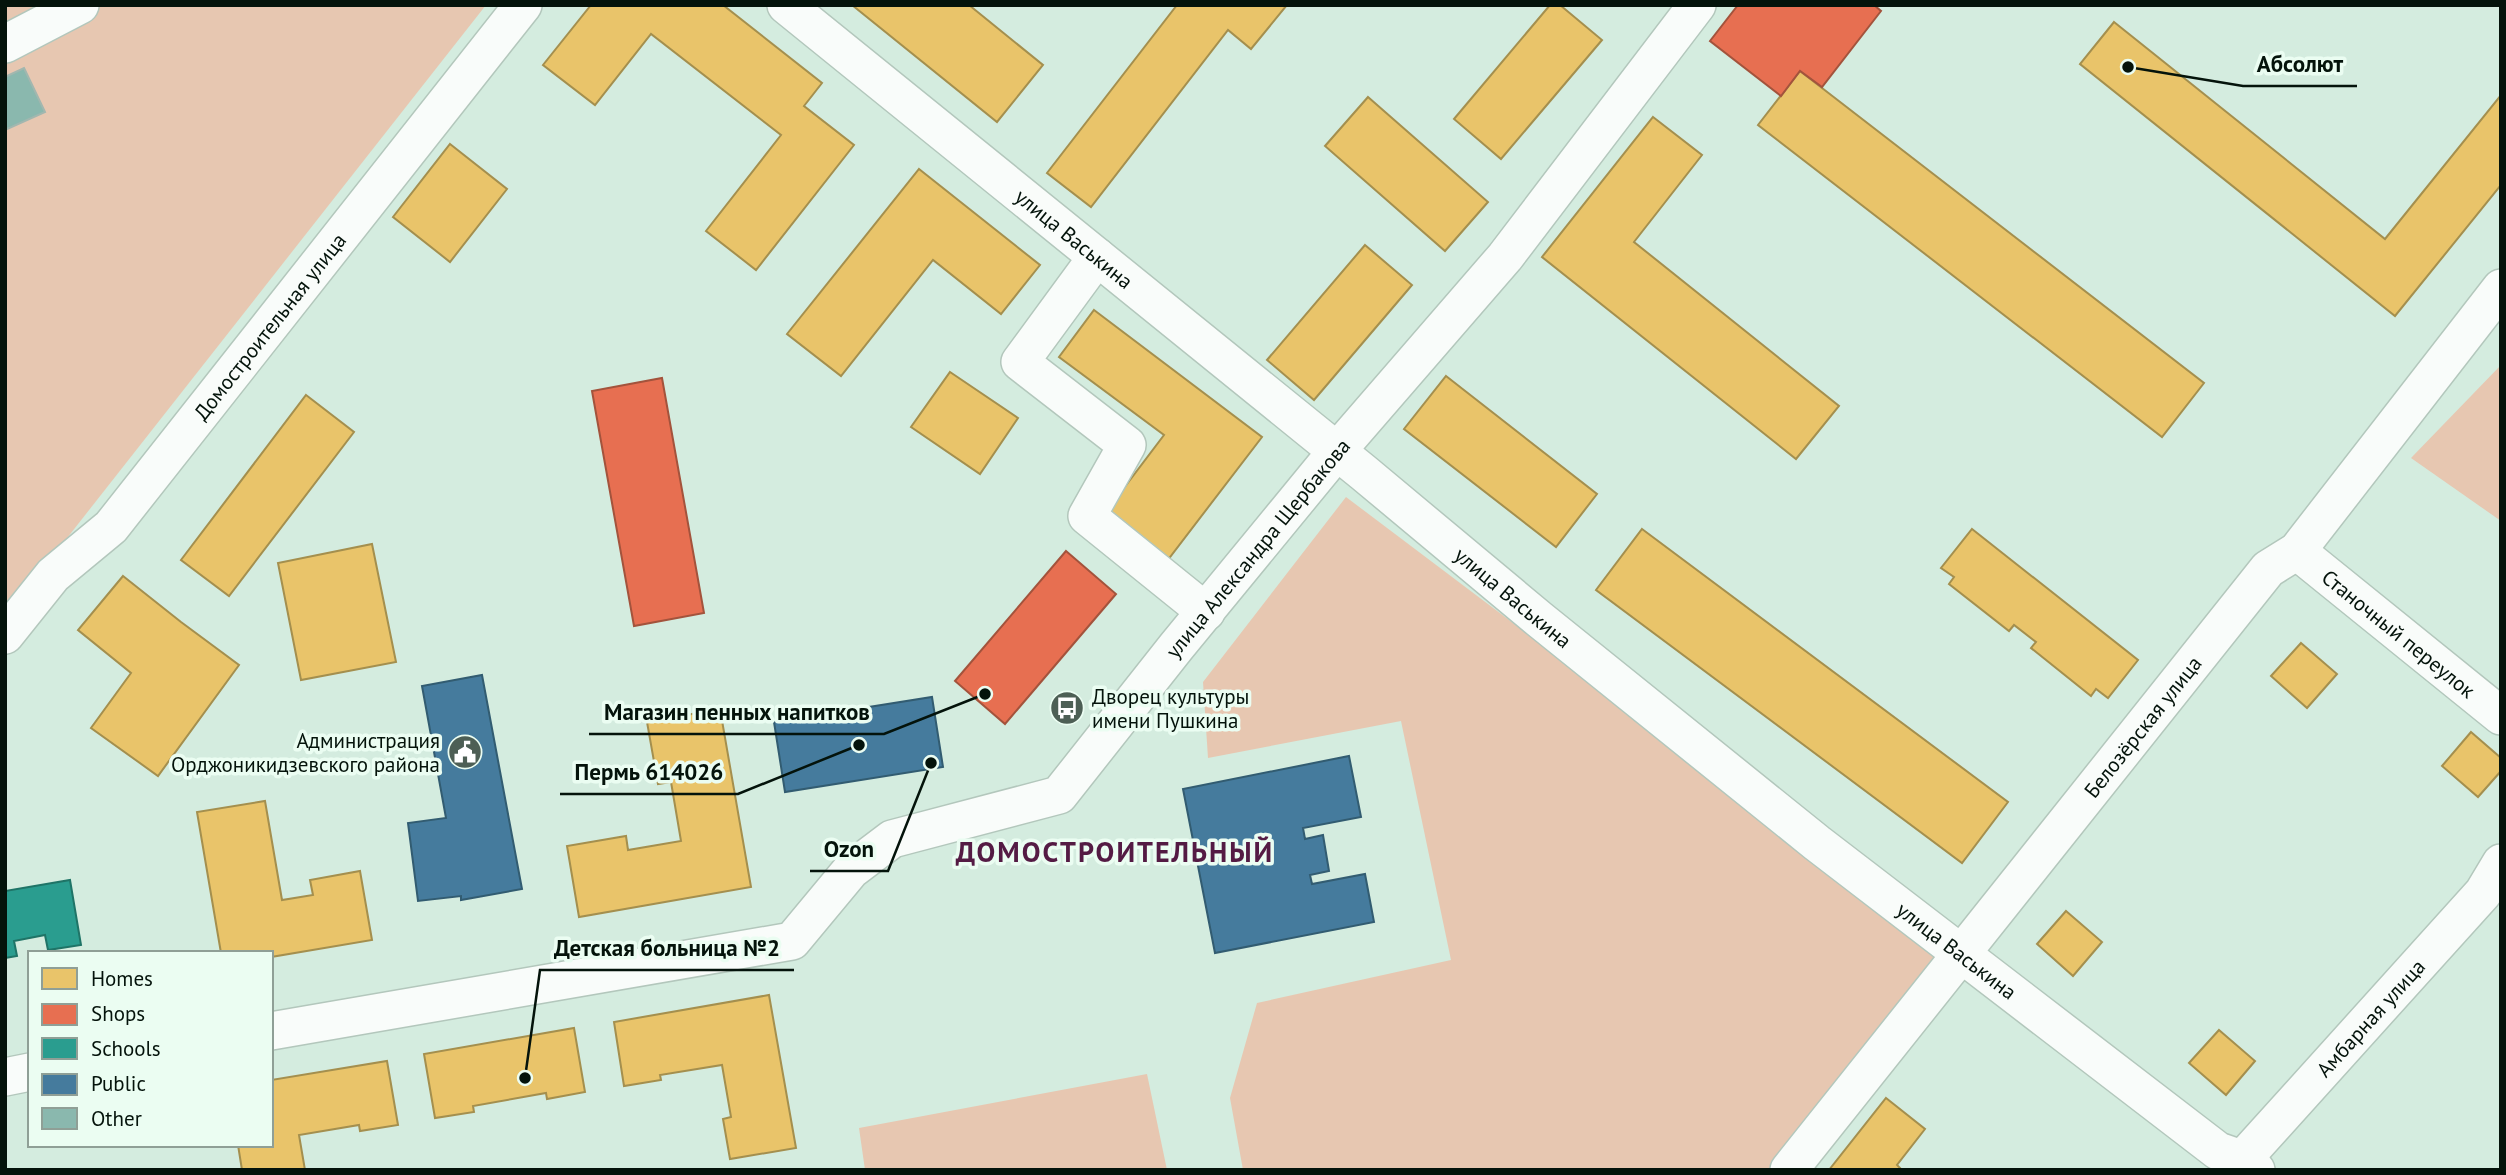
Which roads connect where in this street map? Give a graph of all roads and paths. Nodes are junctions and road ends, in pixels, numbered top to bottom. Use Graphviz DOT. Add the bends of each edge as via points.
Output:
graph roads {
  1 [pos="80,5"];
  2 [pos="523,5"];
  3 [pos="786,5"];
  4 [pos="1697,5"];
  5 [pos="5,44"];
  6 [pos="1097,257"];
  7 [pos="2501,288"];
  8 [pos="1336,450"];
  9 [pos="2297,551"];
  10 [pos="1206,612"];
  11 [pos="5,635"];
  12 [pos="2501,716"];
  13 [pos="2501,863"];
  14 [pos="1962,953"];
  15 [pos="273,1031"];
  16 [pos="28,1072"];
  17 [pos="5,1077"];
  18 [pos="2243,1166"];
  19 [pos="1789,1170"];
  1 -- 5 [label="street"];
  2 -- 11 [label="street, Домостроительная улица" via="111,527 52,575"];
  3 -- 6 [label="street, улица Васькина"];
  4 -- 8 [label="street, улица Александра Щербакова" via="1505,257"];
  6 -- 8 [label="street, улица Васькина"];
  6 -- 10 [label="street" via="1020,362 1127,445 1087,516"];
  7 -- 9 [label="street, Белозёрская улица"];
  8 -- 10 [label="street, улица Александра Щербакова"];
  8 -- 14 [label="street, улица Васькина" via="1806,835"];
  9 -- 12 [label="street, Станочный переулок"];
  9 -- 14 [label="street, Белозёрская улица" via="2268,569"];
  10 -- 15 [label="street, улица Александра Щербакова" via="1059,795 892,839 851,870 792,941"];
  13 -- 18 [label="street, Амбарная улица" via="2483,893"];
  14 -- 18 [label="street, улица Васькина"];
  14 -- 19 [label="street, Белозёрская улица"];
  16 -- 17 [label="street"];
}
